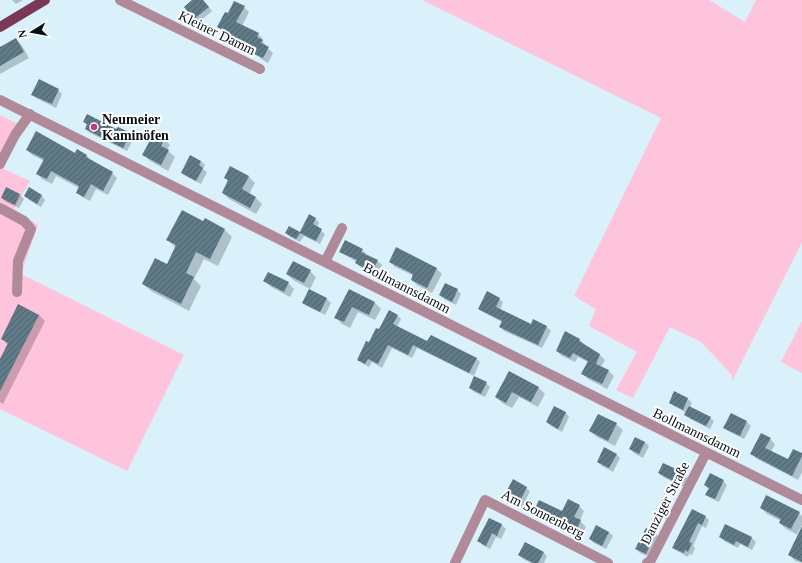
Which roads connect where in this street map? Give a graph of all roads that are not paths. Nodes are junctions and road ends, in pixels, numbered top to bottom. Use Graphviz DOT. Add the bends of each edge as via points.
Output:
graph roads {
  1 [pos="45,0"];
  2 [pos="120,0"];
  3 [pos="0,27"];
  4 [pos="260,69"];
  5 [pos="0,100"];
  6 [pos="30,114"];
  7 [pos="0,164"];
  8 [pos="0,208"];
  9 [pos="342,228"];
  10 [pos="325,262"];
  11 [pos="18,292"];
  12 [pos="706,453"];
  13 [pos="802,500"];
  14 [pos="455,563"];
  15 [pos="608,563"];
  16 [pos="646,563"];
  1 -- 3 [label="main road"];
  2 -- 4 [label="street, Kleiner Damm"];
  5 -- 6 [label="street, Bollmannsdamm"];
  6 -- 7 [label="street" via="15,135"];
  6 -- 10 [label="street, Bollmannsdamm"];
  8 -- 11 [label="street" via="24,220 30,229 18,260"];
  9 -- 10 [label="street"];
  10 -- 12 [label="street, Bollmannsdamm"];
  12 -- 13 [label="street, Bollmannsdamm"];
  12 -- 16 [label="street, Danziger Straße" via="651,560"];
  14 -- 15 [label="street, Am Sonnenberg" via="485,500"];
}
